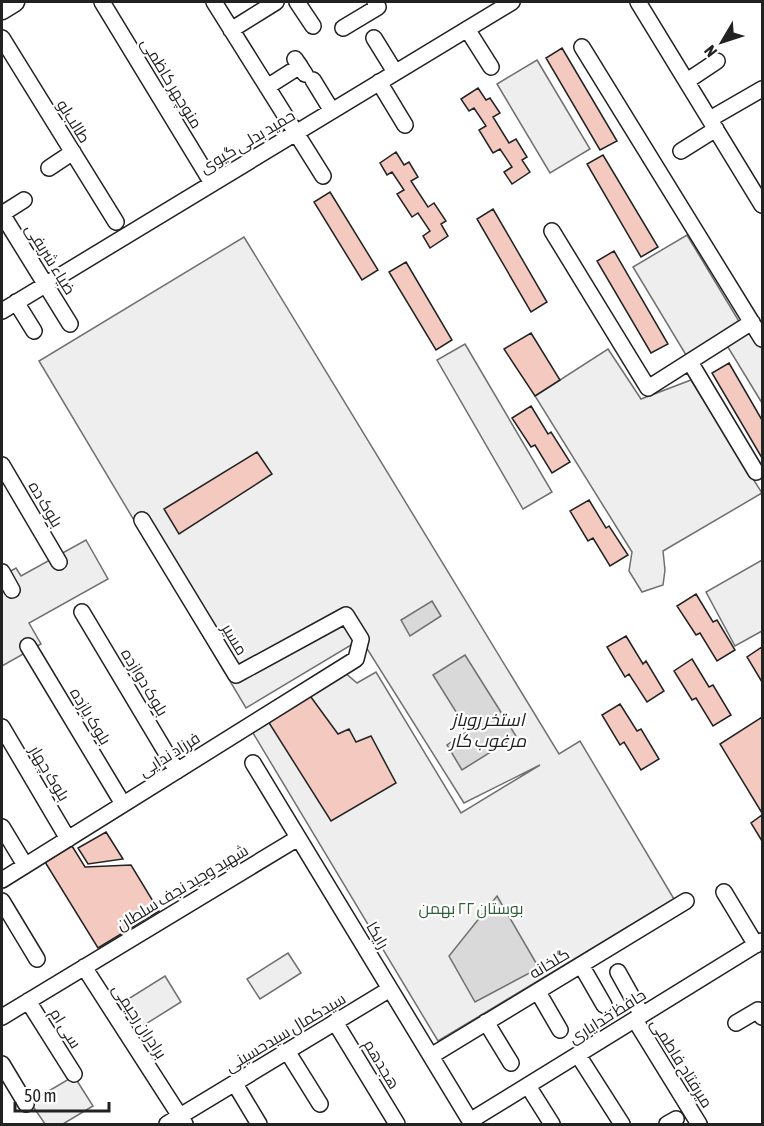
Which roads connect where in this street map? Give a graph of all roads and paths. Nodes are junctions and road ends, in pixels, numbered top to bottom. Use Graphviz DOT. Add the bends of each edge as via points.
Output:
graph roads {
  1 [pos="15,2"];
  2 [pos="102,2"];
  3 [pos="213,2"];
  4 [pos="276,2"];
  5 [pos="297,2"];
  6 [pos="375,2"];
  7 [pos="512,2"];
  8 [pos="638,2"];
  9 [pos="2,9"];
  10 [pos="313,26"];
  11 [pos="343,28"];
  12 [pos="467,29"];
  13 [pos="231,30"];
  14 [pos="2,38"];
  15 [pos="374,38"];
  16 [pos="582,47"];
  17 [pos="717,61"];
  18 [pos="491,67"];
  19 [pos="395,72"];
  20 [pos="687,81"];
  21 [pos="379,82"];
  22 [pos="267,87"];
  23 [pos="762,89"];
  24 [pos="332,111"];
  25 [pos="713,124"];
  26 [pos="405,125"];
  27 [pos="296,132"];
  28 [pos="681,151"];
  29 [pos="73,152"];
  30 [pos="49,168"];
  31 [pos="323,176"];
  32 [pos="756,181"];
  33 [pos="212,183"];
  34 [pos="24,200"];
  35 [pos="762,205"];
  36 [pos="3,221"];
  37 [pos="116,222"];
  38 [pos="552,231"];
  39 [pos="46,284"];
  40 [pos="16,302"];
  41 [pos="2,311"];
  42 [pos="752,322"];
  43 [pos="70,324"];
  44 [pos="34,331"];
  45 [pos="762,339"];
  46 [pos="690,362"];
  47 [pos="2,465"];
  48 [pos="756,472"];
  49 [pos="142,520"];
  50 [pos="59,562"];
  51 [pos="2,572"];
  52 [pos="12,590"];
  53 [pos="82,612"];
  54 [pos="28,646"];
  55 [pos="356,659"];
  56 [pos="2,727"];
  57 [pos="253,763"];
  58 [pos="177,771"];
  59 [pos="123,804"];
  60 [pos="2,827"];
  61 [pos="298,838"];
  62 [pos="68,839"];
  63 [pos="26,865"];
  64 [pos="2,880"];
  65 [pos="724,892"];
  66 [pos="2,901"];
  67 [pos="686,902"];
  68 [pos="759,943"];
  69 [pos="37,959"];
  70 [pos="581,965"];
  71 [pos="84,967"];
  72 [pos="618,972"];
  73 [pos="390,989"];
  74 [pos="538,992"];
  75 [pos="28,1001"];
  76 [pos="604,1005"];
  77 [pos="760,1014"];
  78 [pos="2,1017"];
  79 [pos="639,1018"];
  80 [pos="335,1022"];
  81 [pos="486,1022"];
  82 [pos="736,1023"];
  83 [pos="560,1030"];
  84 [pos="287,1052"];
  85 [pos="578,1055"];
  86 [pos="431,1056"];
  87 [pos="511,1063"];
  88 [pos="2,1064"];
  89 [pos="74,1074"];
  90 [pos="235,1084"];
  91 [pos="528,1086"];
  92 [pos="26,1104"];
  93 [pos="320,1104"];
  94 [pos="177,1122"];
  95 [pos="471,1123"];
  96 [pos="620,1124"];
  97 [pos="259,1125"];
  98 [pos="397,1125"];
  99 [pos="552,1125"];
  100 [pos="699,1125"];
  1 -- 9 [label="main road"];
  2 -- 33 [label="street, منوچهر کاظمی"];
  3 -- 13 [label="street"];
  4 -- 13 [label="street"];
  5 -- 10 [label="street"];
  6 -- 11 [label="street" via="378,7"];
  7 -- 12 [label="street, حمید بدلی گیوی"];
  8 -- 20 [label="street"];
  12 -- 18 [label="street"];
  12 -- 19 [label="street, حمید بدلی گیوی"];
  13 -- 22 [label="street"];
  14 -- 29 [label="street, طالب‌لو"];
  15 -- 19 [label="street"];
  16 -- 42 [label="street"];
  17 -- 20 [label="street"];
  19 -- 21 [label="street, حمید بدلی گیوی"];
  20 -- 25 [label="street"];
  21 -- 24 [label="street, حمید بدلی گیوی"];
  21 -- 26 [label="street"];
  22 -- 24 [label="street" via="300,66 295,59 309,77"];
  22 -- 27 [label="street"];
  23 -- 25 [label="street"];
  24 -- 27 [label="street, حمید بدلی گیوی"];
  25 -- 28 [label="street"];
  25 -- 32 [label="street"];
  27 -- 31 [label="street"];
  27 -- 33 [label="street, حمید بدلی گیوی"];
  29 -- 30 [label="street"];
  29 -- 37 [label="street, طالب‌لو"];
  32 -- 35 [label="street"];
  33 -- 39 [label="street, حمید بدلی گیوی"];
  34 -- 36 [label="street"];
  36 -- 39 [label="street, ضیاء شریفی"];
  38 -- 46 [label="street" via="648,388"];
  39 -- 40 [label="street, حمید بدلی گیوی"];
  39 -- 43 [label="street, ضیاء شریفی"];
  40 -- 41 [label="street, حمید بدلی گیوی"];
  40 -- 44 [label="street"];
  42 -- 45 [label="street"];
  42 -- 46 [label="street"];
  46 -- 48 [label="street"];
  47 -- 50 [label="street, بلوک ده"];
  49 -- 55 [label="street, مسیر" via="236,675 346,615 361,639"];
  51 -- 52 [label="street"];
  53 -- 58 [label="street, بلوک دوازده"];
  54 -- 59 [label="street, بلوک یازده"];
  55 -- 58 [label="street, فرزاد ندایی"];
  56 -- 62 [label="street, بلوک چهار"];
  57 -- 61 [label="street, رایکا"];
  58 -- 59 [label="street, فرزاد ندایی"];
  59 -- 62 [label="street, فرزاد ندایی"];
  60 -- 63 [label="street"];
  61 -- 71 [label="street, شهید وحید نجف سلطان"];
  61 -- 73 [label="street, رایکا"];
  62 -- 63 [label="street, فرزاد ندایی"];
  63 -- 64 [label="street, فرزاد ندایی"];
  65 -- 68 [label="street"];
  66 -- 69 [label="street"];
  67 -- 70 [label="street, گلخانه"];
  68 -- 79 [label="street, حافظ خدایاری"];
  70 -- 74 [label="street, گلخانه"];
  70 -- 76 [label="street"];
  71 -- 75 [label="street, شهید وحید نجف سلطان"];
  71 -- 94 [label="street, برادران رحیمی"];
  72 -- 79 [label="street, میرفتاح فاطمی"];
  73 -- 80 [label="street, سیدکمال سیدحسینی"];
  73 -- 86 [label="street, رایکا"];
  74 -- 81 [label="street, گلخانه"];
  74 -- 83 [label="street"];
  75 -- 78 [label="street, شهید وحید نجف سلطان"];
  75 -- 89 [label="street, سی ام"];
  77 -- 82 [label="street"];
  79 -- 85 [label="street, حافظ خدایاری"];
  79 -- 100 [label="street, میرفتاح فاطمی"];
  80 -- 84 [label="street, سیدکمال سیدحسینی"];
  80 -- 98 [label="street, هجدهم"];
  81 -- 86 [label="street, گلخانه"];
  81 -- 87 [label="street"];
  84 -- 90 [label="street, سیدکمال سیدحسینی"];
  84 -- 93 [label="street"];
  85 -- 91 [label="street, حافظ خدایاری"];
  85 -- 96 [label="street"];
  86 -- 95 [label="street, رایکا"];
  88 -- 92 [label="street"];
  90 -- 94 [label="street, سیدکمال سیدحسینی"];
  90 -- 97 [label="street"];
  91 -- 95 [label="street, حافظ خدایاری"];
  91 -- 99 [label="street"];
}
